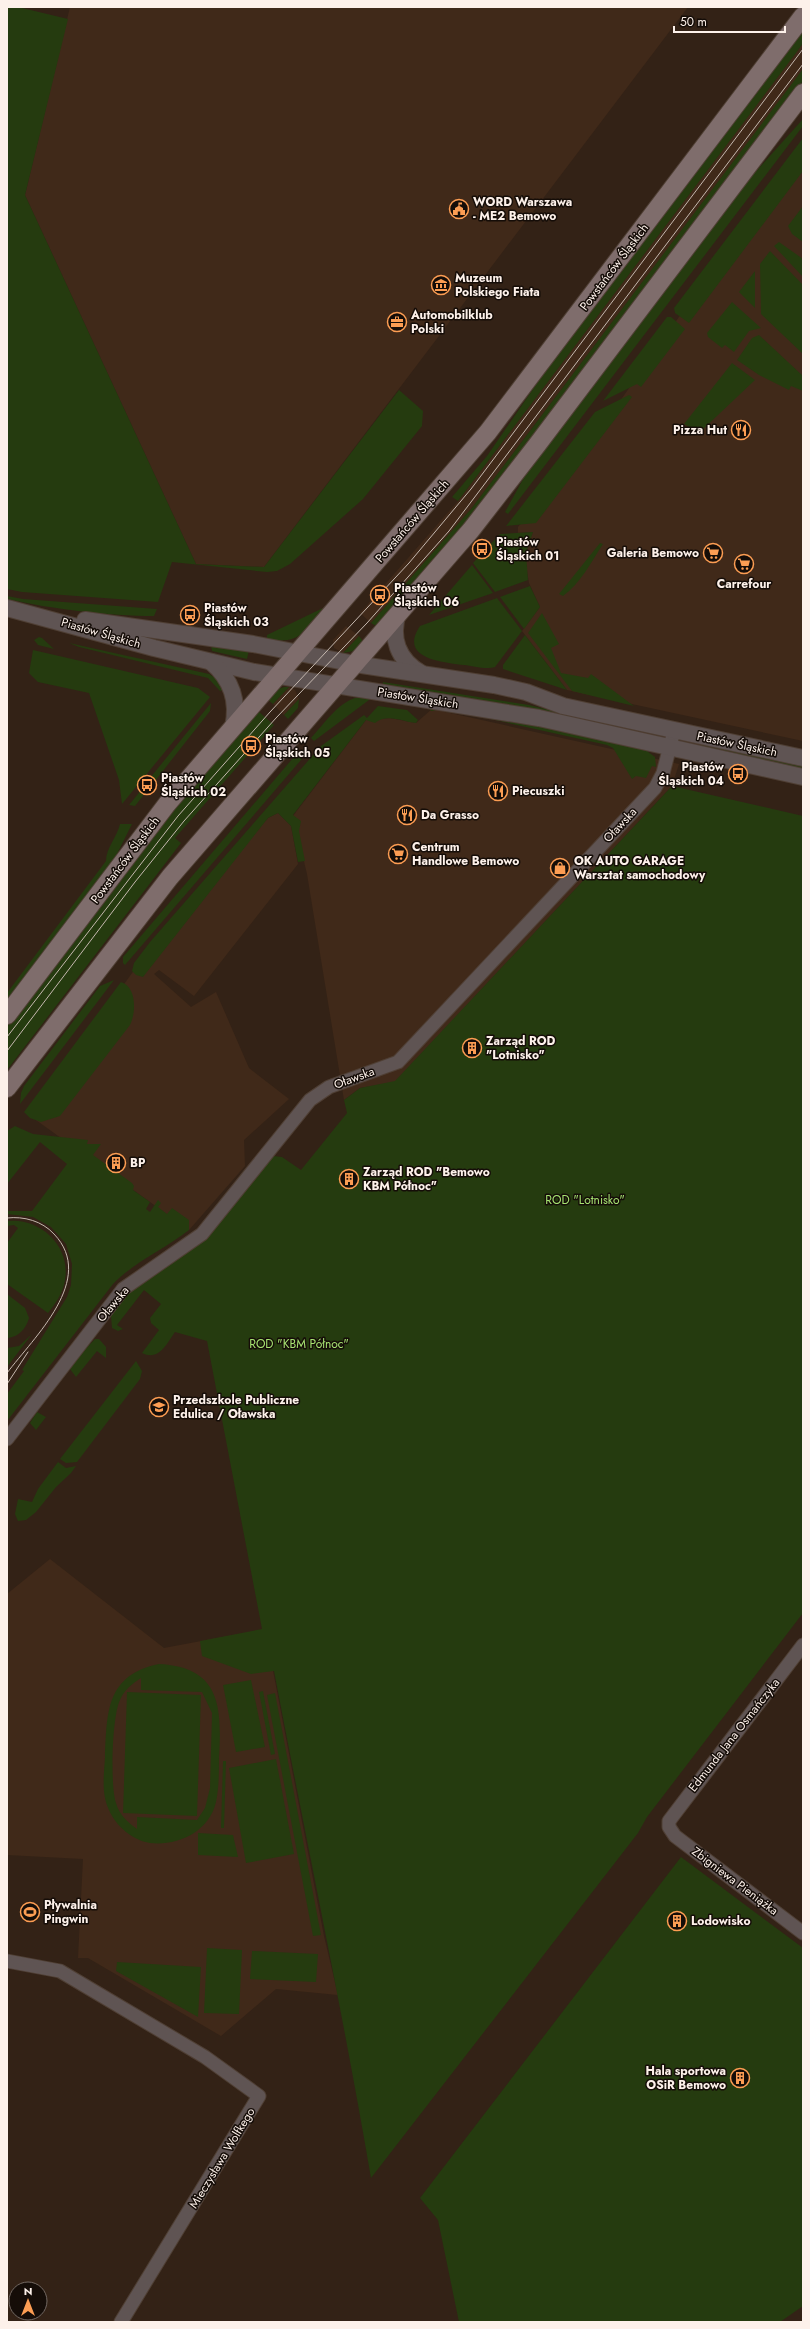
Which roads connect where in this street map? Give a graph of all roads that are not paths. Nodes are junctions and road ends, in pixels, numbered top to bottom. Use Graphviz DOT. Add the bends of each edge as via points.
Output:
graph roads {
  1 [pos="803,16"];
  2 [pos="803,93"];
  3 [pos="7,608"];
  4 [pos="398,613"];
  5 [pos="34,614"];
  6 [pos="298,652"];
  7 [pos="211,662"];
  8 [pos="355,664"];
  9 [pos="422,674"];
  10 [pos="275,677"];
  11 [pos="336,687"];
  12 [pos="233,727"];
  13 [pos="674,731"];
  14 [pos="669,749"];
  15 [pos="803,758"];
  16 [pos="803,777"];
  17 [pos="7,1015"];
  18 [pos="7,1088"];
  19 [pos="7,1439"];
  20 [pos="803,1645"];
  21 [pos="669,1827"];
  22 [pos="803,1933"];
  23 [pos="7,1961"];
  24 [pos="122,2322"];
  1 -- 6 [label="main road, Powstańców Śląskich" via="488,432"];
  2 -- 4 [label="main road" via="471,530"];
  3 -- 5 [label="street, Piastów Śląskich"];
  4 -- 8 [label="main road"];
  4 -- 9 [label="street" via="394,632 398,650 408,664"];
  5 -- 6 [label="street, Piastów Śląskich" via="158,629"];
  5 -- 7 [label="street, Piastów Śląskich"];
  6 -- 8 [label="street, Piastów Śląskich"];
  6 -- 10 [label="main road, Powstańców Śląskich"];
  7 -- 10 [label="street, Piastów Śląskich"];
  7 -- 12 [label="street" via="223,674 232,689 235,708"];
  8 -- 9 [label="street, Piastów Śląskich"];
  8 -- 11 [label="main road"];
  9 -- 13 [label="street, Piastów Śląskich" via="526,692 563,706"];
  10 -- 11 [label="street, Piastów Śląskich"];
  10 -- 12 [label="main road, Powstańców Śląskich"];
  11 -- 14 [label="street, Piastów Śląskich" via="500,711"];
  11 -- 18 [label="main road" via="170,876"];
  12 -- 17 [label="main road, Powstańców Śląskich" via="167,804"];
  13 -- 14 [label="street, Oławska"];
  13 -- 15 [label="street, Piastów Śląskich"];
  14 -- 16 [label="street, Piastów Śląskich"];
  14 -- 19 [label="street, Oławska" via="663,773 655,788 398,1062 329,1087 310,1100 202,1234 123,1289"];
  20 -- 21 [label="street, Edmunda Jana Osmańczyka" via="671,1816"];
  21 -- 22 [label="street, Zbigniewa Pieniążka" via="675,1836"];
  23 -- 24 [label="street, Mieczysława Wolfkego" via="60,1971 205,2057 259,2096"];
}
